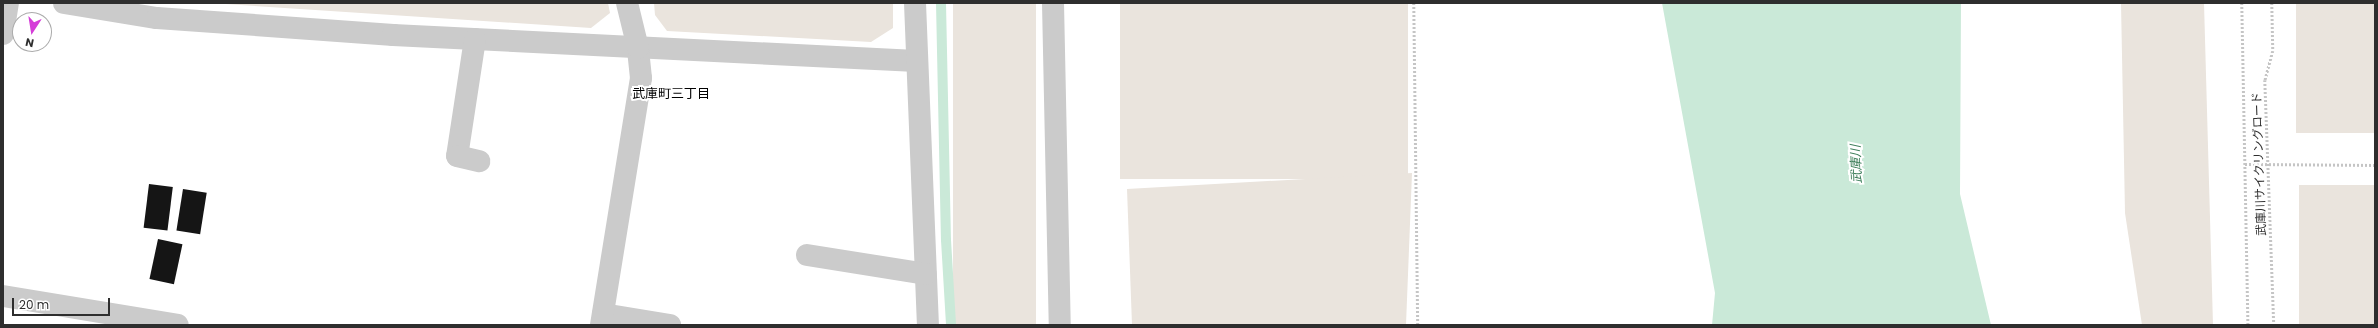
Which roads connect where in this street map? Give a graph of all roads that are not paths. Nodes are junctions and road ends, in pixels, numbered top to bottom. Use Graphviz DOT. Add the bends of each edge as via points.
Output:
graph roads {
  1 [pos="8,3"];
  2 [pos="64,3"];
  3 [pos="627,3"];
  4 [pos="915,3"];
  5 [pos="1053,3"];
  6 [pos="3,34"];
  7 [pos="475,39"];
  8 [pos="638,48"];
  9 [pos="916,61"];
  10 [pos="479,160"];
  11 [pos="806,255"];
  12 [pos="925,274"];
  13 [pos="3,296"];
  14 [pos="602,320"];
  15 [pos="178,325"];
  16 [pos="670,325"];
  17 [pos="928,325"];
  18 [pos="1060,325"];
  1 -- 6 [label="street"];
  2 -- 7 [label="street" via="157,18"];
  3 -- 8 [label="street"];
  4 -- 9 [label="street"];
  5 -- 18 [label="street"];
  7 -- 8 [label="street"];
  7 -- 10 [label="street" via="457,156"];
  8 -- 9 [label="street"];
  8 -- 14 [label="street" via="641,78"];
  9 -- 12 [label="street"];
  11 -- 12 [label="street"];
  12 -- 17 [label="street"];
  13 -- 15 [label="street"];
  14 -- 16 [label="street"];
}
